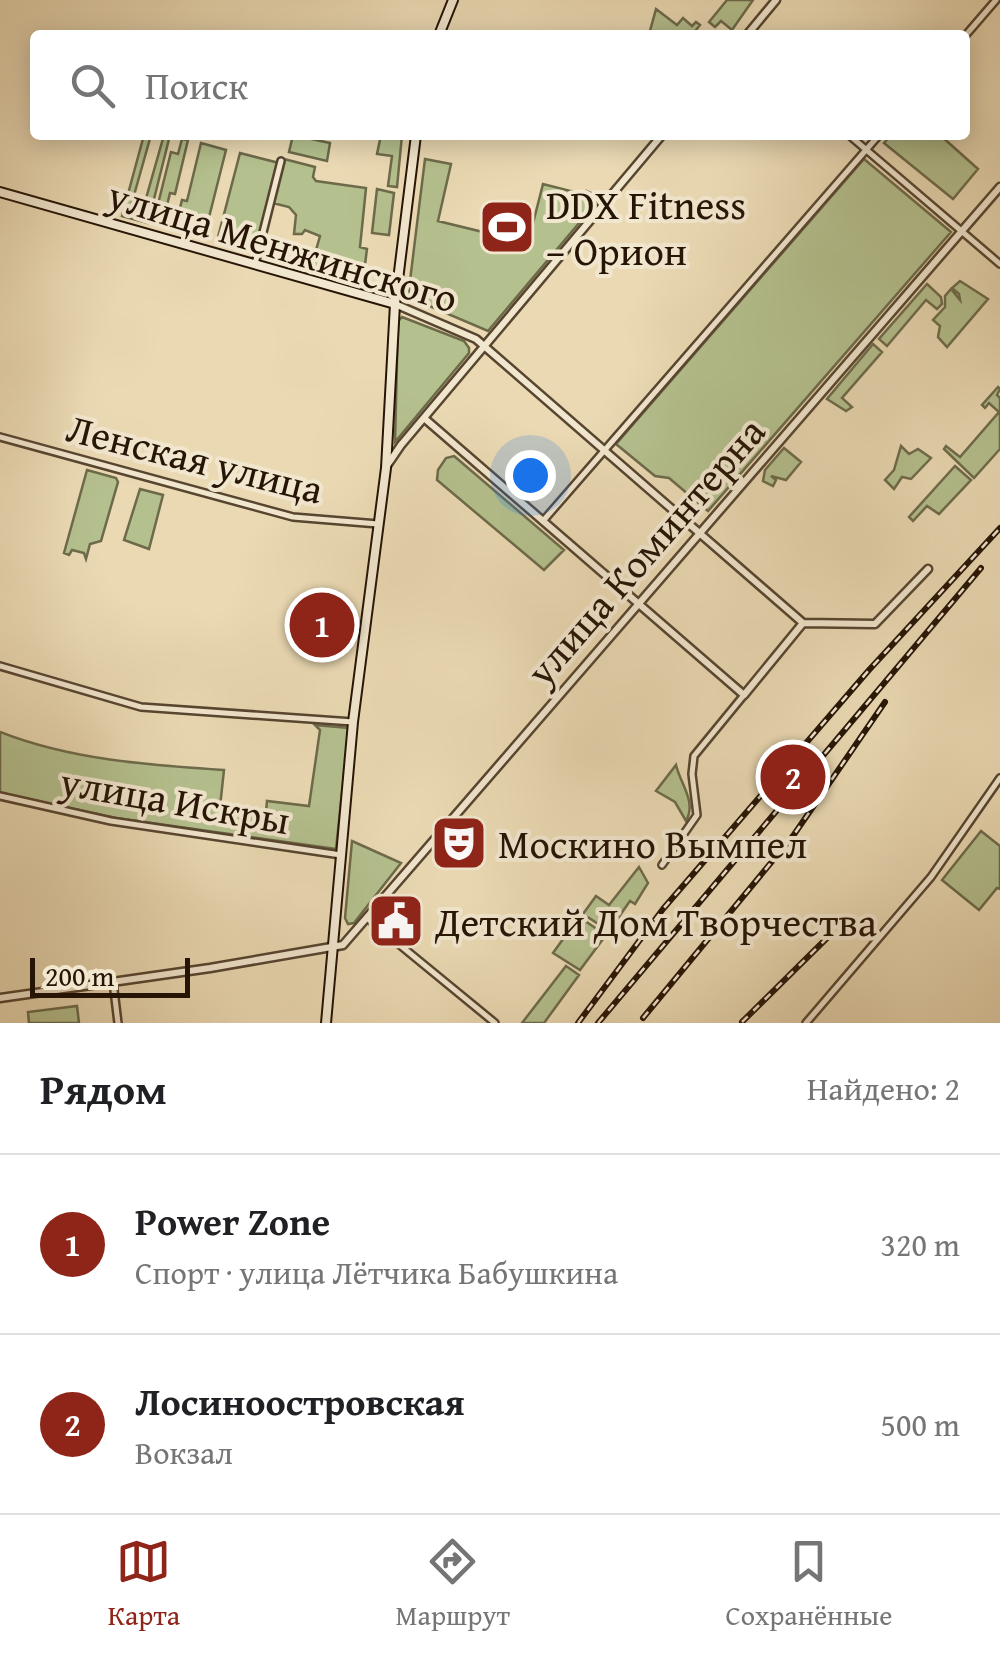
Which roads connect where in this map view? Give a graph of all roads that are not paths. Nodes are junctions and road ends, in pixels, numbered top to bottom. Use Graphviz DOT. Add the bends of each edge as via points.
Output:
graph roads {
  1 [pos="453,0"];
  2 [pos="776,0"];
  3 [pos="996,0"];
  4 [pos="441,30"];
  5 [pos="751,30"];
  6 [pos="970,30"];
  7 [pos="415,140"];
  8 [pos="658,140"];
  9 [pos="856,140"];
  10 [pos="875,140"];
  11 [pos="867,150"];
  12 [pos="281,160"];
  13 [pos="1000,187"];
  14 [pos="0,192"];
  15 [pos="961,232"];
  16 [pos="255,264"];
  17 [pos="1000,264"];
  18 [pos="395,304"];
  19 [pos="484,346"];
  20 [pos="424,418"];
  21 [pos="0,437"];
  22 [pos="606,452"];
  23 [pos="386,468"];
  24 [pos="543,521"];
  25 [pos="378,524"];
  26 [pos="700,534"];
  27 [pos="928,568"];
  28 [pos="639,604"];
  29 [pos="803,623"];
  30 [pos="0,666"];
  31 [pos="744,694"];
  32 [pos="354,722"];
  33 [pos="1000,778"];
  34 [pos="0,796"];
  35 [pos="340,855"];
  36 [pos="662,864"];
  37 [pos="367,918"];
  38 [pos="331,947"];
  39 [pos="113,982"];
  40 [pos="0,998"];
  41 [pos="118,1023"];
  42 [pos="326,1023"];
  43 [pos="495,1023"];
  44 [pos="806,1023"];
  1 -- 4 [label="main road"];
  2 -- 5 [label="street"];
  3 -- 6 [label="street"];
  7 -- 18 [label="main road"];
  8 -- 19 [label="street"];
  9 -- 11 [label="street"];
  10 -- 11 [label="street"];
  11 -- 15 [label="street"];
  11 -- 22 [label="street"];
  12 -- 16 [label="street"];
  13 -- 15 [label="street, улица Коминтерна"];
  14 -- 16 [label="main road, улица Менжинского"];
  15 -- 17 [label="street"];
  15 -- 26 [label="street, улица Коминтерна"];
  16 -- 18 [label="main road, улица Менжинского"];
  18 -- 19 [label="street, улица Менжинского"];
  18 -- 23 [label="main road"];
  19 -- 20 [label="street"];
  19 -- 22 [label="street, улица Менжинского"];
  20 -- 23 [label="street"];
  20 -- 24 [label="street"];
  21 -- 25 [label="street, Ленская улица" via="290,517"];
  22 -- 24 [label="street"];
  22 -- 26 [label="street, улица Менжинского"];
  23 -- 25 [label="main road"];
  24 -- 28 [label="street"];
  25 -- 32 [label="main road"];
  26 -- 28 [label="street, улица Коминтерна"];
  26 -- 29 [label="street, улица Менжинского"];
  27 -- 29 [label="street" via="875,624"];
  28 -- 31 [label="street"];
  28 -- 37 [label="street, улица Коминтерна"];
  29 -- 31 [label="street"];
  30 -- 32 [label="street" via="140,707"];
  31 -- 36 [label="street" via="697,749 696,818"];
  32 -- 35 [label="main road"];
  33 -- 44 [label="street" via="931,877"];
  34 -- 35 [label="street, улица Искры" via="130,824"];
  35 -- 38 [label="main road"];
  37 -- 38 [label="street, улица Коминтерна" via="343,945"];
  37 -- 43 [label="street"];
  38 -- 39 [label="street"];
  38 -- 42 [label="main road"];
  39 -- 40 [label="street"];
  39 -- 41 [label="street"];
}
